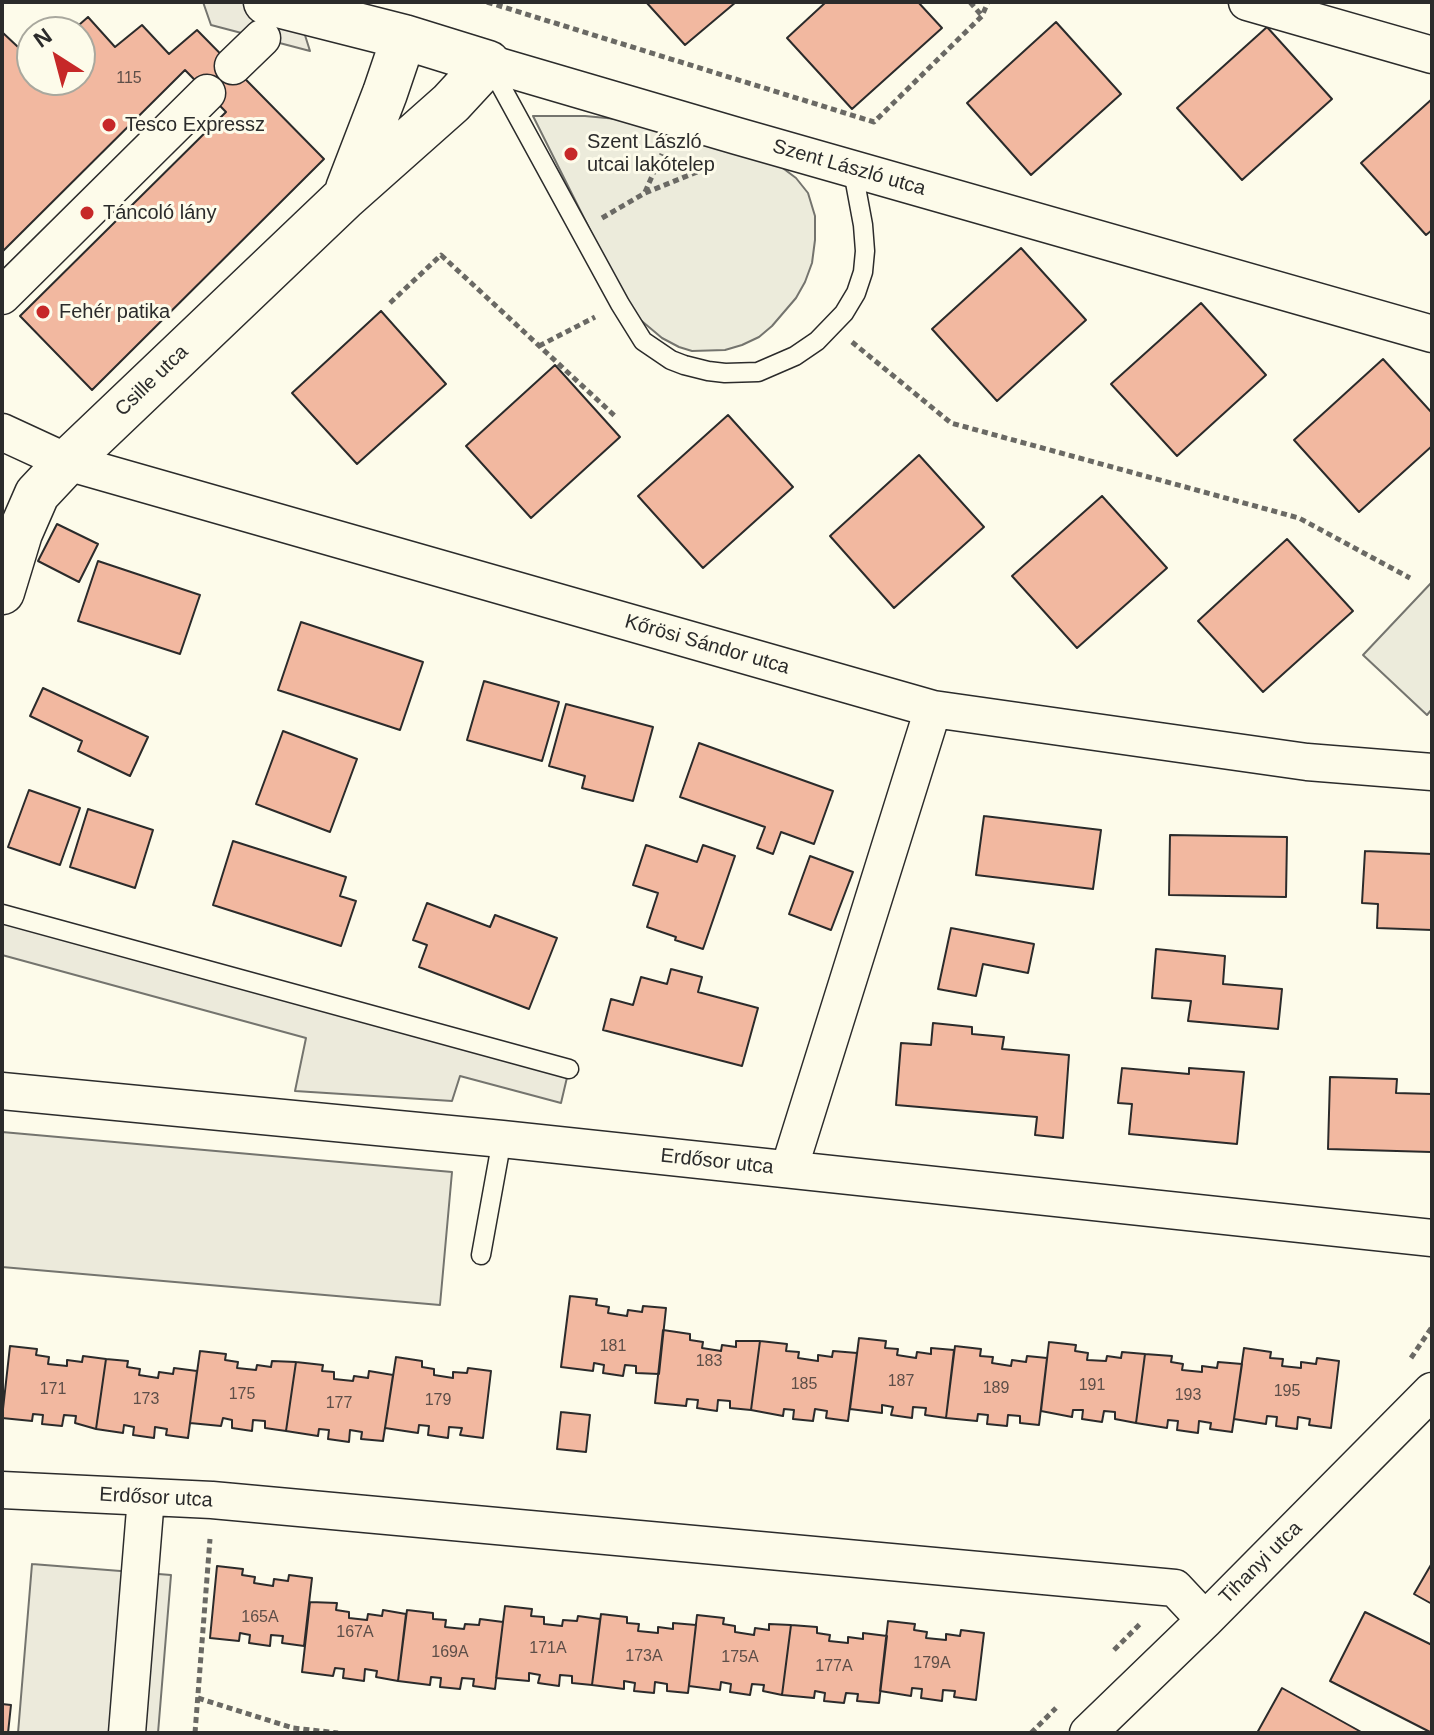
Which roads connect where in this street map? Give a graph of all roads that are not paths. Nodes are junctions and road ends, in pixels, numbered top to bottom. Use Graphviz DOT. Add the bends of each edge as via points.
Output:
graph roads {
  1 [pos="1247,2"];
  2 [pos="264,20"];
  3 [pos="404,37"];
  4 [pos="1432,55"];
  5 [pos="488,63"];
  6 [pos="233,66"];
  7 [pos="207,93"];
  8 [pos="846,167"];
  9 [pos="344,198"];
  10 [pos="2,296"];
  11 [pos="1432,334"];
  12 [pos="2,432"];
  13 [pos="67,462"];
  14 [pos="2,592"];
  15 [pos="933,709"];
  16 [pos="1432,772"];
  17 [pos="2,914"];
  18 [pos="569,1069"];
  19 [pos="2,1091"];
  20 [pos="502,1139"];
  21 [pos="789,1169"];
  22 [pos="1432,1238"];
  23 [pos="481,1255"];
  24 [pos="1432,1391"];
  25 [pos="2,1490"];
  26 [pos="146,1497"];
  27 [pos="1205,1620"];
  28 [pos="127,1733"];
  29 [pos="1088,1733"];
  1 -- 4 [label="street"];
  2 -- 3 [label="street, Szent László utca"];
  2 -- 6 [label="street"];
  3 -- 5 [label="street, Szent László utca"];
  3 -- 9 [label="street, Csille utca"];
  5 -- 8 [label="street, Szent László utca"];
  5 -- 8 [label="lane" via="643,341 671,360 708,371 758,372 817,341 844,313 856,293 865,251 855,182"];
  5 -- 9 [label="street, Csille utca"];
  7 -- 10 [label="street"];
  8 -- 11 [label="street, Szent László utca"];
  9 -- 13 [label="street, Csille utca"];
  12 -- 13 [label="street, Kőrösi Sándor utca"];
  13 -- 14 [label="street, Csille utca" via="37,494"];
  13 -- 15 [label="street, Kőrösi Sándor utca"];
  15 -- 16 [label="street, Kőrösi Sándor utca" via="1307,762"];
  15 -- 21 [label="street"];
  17 -- 18 [label="lane"];
  19 -- 20 [label="street, Erdősor utca"];
  20 -- 21 [label="street, Erdősor utca"];
  20 -- 23 [label="lane"];
  21 -- 22 [label="street, Erdősor utca"];
  24 -- 27 [label="street, Tihanyi utca"];
  25 -- 26 [label="street, Erdősor utca"];
  26 -- 27 [label="street, Erdősor utca" via="1175,1588"];
  26 -- 28 [label="street"];
  27 -- 29 [label="street, Tihanyi utca"];
}
